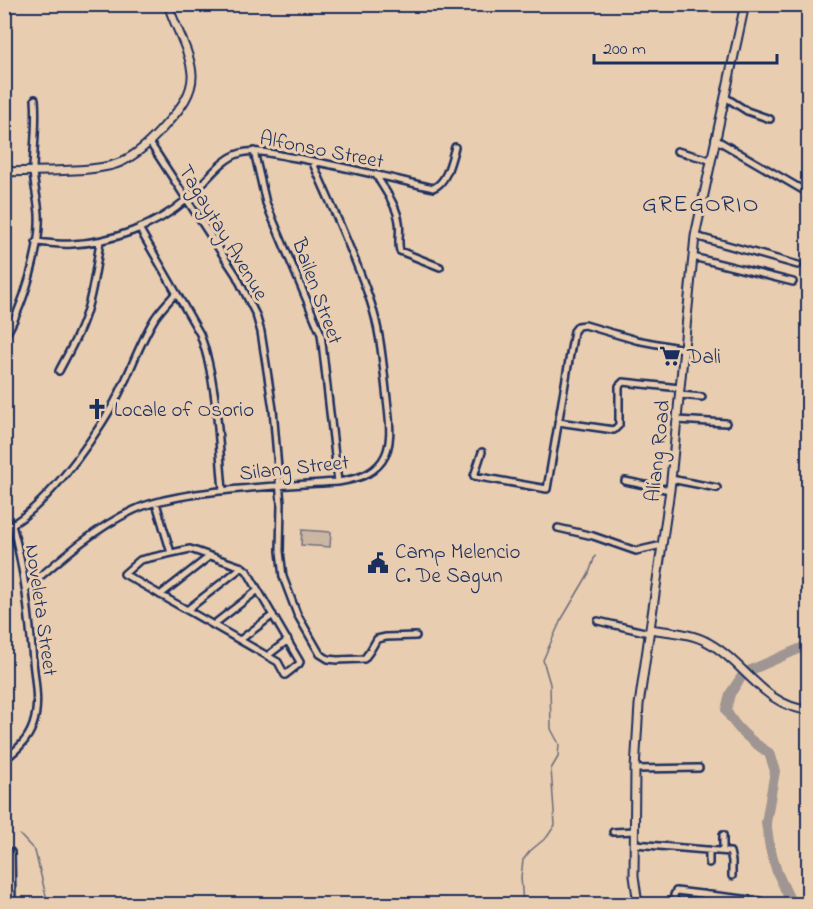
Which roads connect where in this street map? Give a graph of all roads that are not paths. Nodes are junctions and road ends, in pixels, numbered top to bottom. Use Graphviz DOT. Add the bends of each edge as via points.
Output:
graph roads {
  1 [pos="168,4"];
  2 [pos="745,4"];
  3 [pos="724,97"];
  4 [pos="34,99"];
  5 [pos="770,119"];
  6 [pos="715,139"];
  7 [pos="150,143"];
  8 [pos="455,147"];
  9 [pos="254,151"];
  10 [pos="677,151"];
  11 [pos="710,160"];
  12 [pos="312,161"];
  13 [pos="33,170"];
  14 [pos="4,172"];
  15 [pos="376,175"];
  16 [pos="808,193"];
  17 [pos="186,200"];
  18 [pos="139,228"];
  19 [pos="695,236"];
  20 [pos="100,241"];
  21 [pos="36,242"];
  22 [pos="693,257"];
  23 [pos="798,265"];
  24 [pos="440,267"];
  25 [pos="793,282"];
  26 [pos="176,293"];
  27 [pos="4,338"];
  28 [pos="684,349"];
  29 [pos="59,371"];
  30 [pos="680,391"];
  31 [pos="702,397"];
  32 [pos="677,420"];
  33 [pos="558,422"];
  34 [pos="726,423"];
  35 [pos="482,452"];
  36 [pos="671,478"];
  37 [pos="625,481"];
  38 [pos="338,482"];
  39 [pos="280,485"];
  40 [pos="717,488"];
  41 [pos="223,490"];
  42 [pos="670,490"];
  43 [pos="156,503"];
  44 [pos="12,525"];
  45 [pos="558,528"];
  46 [pos="4,529"];
  47 [pos="662,545"];
  48 [pos="171,553"];
  49 [pos="210,556"];
  50 [pos="242,567"];
  51 [pos="26,589"];
  52 [pos="258,590"];
  53 [pos="160,595"];
  54 [pos="187,610"];
  55 [pos="273,615"];
  56 [pos="598,621"];
  57 [pos="213,625"];
  58 [pos="649,631"];
  59 [pos="416,636"];
  60 [pos="240,640"];
  61 [pos="288,640"];
  62 [pos="267,656"];
  63 [pos="808,710"];
  64 [pos="4,759"];
  65 [pos="699,768"];
  66 [pos="635,769"];
  67 [pos="635,831"];
  68 [pos="613,832"];
  69 [pos="723,835"];
  70 [pos="634,844"];
  71 [pos="710,850"];
  72 [pos="723,851"];
  73 [pos="4,852"];
  74 [pos="710,863"];
  75 [pos="732,876"];
  76 [pos="704,894"];
  77 [pos="733,901"];
  78 [pos="760,901"];
  79 [pos="12,904"];
  80 [pos="638,904"];
  81 [pos="675,904"];
  82 [pos="704,904"];
  1 -- 7 [label="street" via="192,75 180,108"];
  2 -- 3 [label="street, Aliang Road"];
  3 -- 5 [label="street"];
  3 -- 6 [label="street, Aliang Road"];
  4 -- 13 [label="street" via="37,118"];
  6 -- 11 [label="street, Aliang Road"];
  6 -- 16 [label="street"];
  7 -- 13 [label="street" via="123,162 102,168"];
  7 -- 17 [label="street, Tagaytay Avenue"];
  8 -- 15 [label="street, Alfonso Street" via="439,186 433,188"];
  9 -- 12 [label="street, Alfonso Street"];
  9 -- 17 [label="street, Alfonso Street" via="226,160"];
  9 -- 38 [label="street, Bailen Street" via="266,203 321,334"];
  10 -- 11 [label="street"];
  11 -- 19 [label="street, Aliang Road"];
  12 -- 15 [label="street, Alfonso Street"];
  12 -- 38 [label="street, Silang Street" via="370,301 381,343 390,424 383,459 372,472"];
  13 -- 14 [label="street"];
  13 -- 21 [label="street" via="39,216"];
  15 -- 24 [label="street" via="398,215 400,250"];
  17 -- 18 [label="street, Alfonso Street"];
  17 -- 39 [label="street, Tagaytay Avenue" via="236,275 255,315 266,353"];
  18 -- 20 [label="street, Alfonso Street"];
  18 -- 26 [label="street"];
  19 -- 22 [label="street, Aliang Road"];
  19 -- 23 [label="street"];
  20 -- 21 [label="street, Alfonso Street"];
  20 -- 29 [label="street" via="88,307"];
  21 -- 27 [label="street" via="26,288"];
  22 -- 25 [label="street"];
  22 -- 28 [label="street, Aliang Road"];
  26 -- 41 [label="street" via="200,334 212,371"];
  26 -- 44 [label="street" via="154,320 113,405 72,466"];
  28 -- 30 [label="street, Aliang Road"];
  28 -- 33 [label="street" via="578,326"];
  30 -- 31 [label="street"];
  30 -- 32 [label="street, Aliang Road"];
  30 -- 33 [label="street" via="622,382 619,425 614,430"];
  32 -- 34 [label="street"];
  32 -- 36 [label="street, Aliang Road"];
  33 -- 35 [label="street" via="547,489 474,476"];
  36 -- 40 [label="street"];
  36 -- 42 [label="street, Aliang Road"];
  37 -- 42 [label="street"];
  38 -- 39 [label="street, Silang Street"];
  39 -- 41 [label="street, Silang Street"];
  39 -- 59 [label="street, Tagaytay Avenue" via="283,577 297,614 320,654 328,659 364,659 377,639"];
  41 -- 43 [label="street, Silang Street"];
  42 -- 47 [label="street, Aliang Road"];
  43 -- 48 [label="street"];
  43 -- 51 [label="street, Silang Street" via="114,520"];
  44 -- 46 [label="street"];
  44 -- 51 [label="street, Noveleta Street"];
  45 -- 47 [label="street" via="636,551"];
  47 -- 58 [label="street, Aliang Road"];
  48 -- 49 [label="street" via="190,549"];
  48 -- 53 [label="street" via="140,560 124,574"];
  49 -- 50 [label="street"];
  49 -- 53 [label="street"];
  50 -- 52 [label="street"];
  50 -- 54 [label="street"];
  51 -- 64 [label="street, Noveleta Street" via="36,712 28,737"];
  52 -- 55 [label="street"];
  52 -- 57 [label="street"];
  53 -- 54 [label="street"];
  54 -- 57 [label="street"];
  55 -- 60 [label="street"];
  55 -- 61 [label="street"];
  56 -- 58 [label="street"];
  57 -- 60 [label="street"];
  58 -- 63 [label="street" via="688,636 712,645 774,698"];
  58 -- 66 [label="street, Aliang Road"];
  60 -- 62 [label="street"];
  61 -- 62 [label="street"];
  61 -- 62 [label="street" via="300,662 285,675 278,662"];
  65 -- 66 [label="street"];
  66 -- 67 [label="street, Aliang Road"];
  67 -- 68 [label="street"];
  67 -- 70 [label="street, Aliang Road"];
  69 -- 72 [label="street"];
  70 -- 71 [label="street"];
  70 -- 80 [label="street, Aliang Road"];
  71 -- 72 [label="street"];
  71 -- 74 [label="street"];
  72 -- 75 [label="street" via="732,854"];
  73 -- 79 [label="street" via="11,852"];
  76 -- 77 [label="street"];
  76 -- 81 [label="street" via="676,891"];
  76 -- 82 [label="street"];
  77 -- 78 [label="street"];
}
